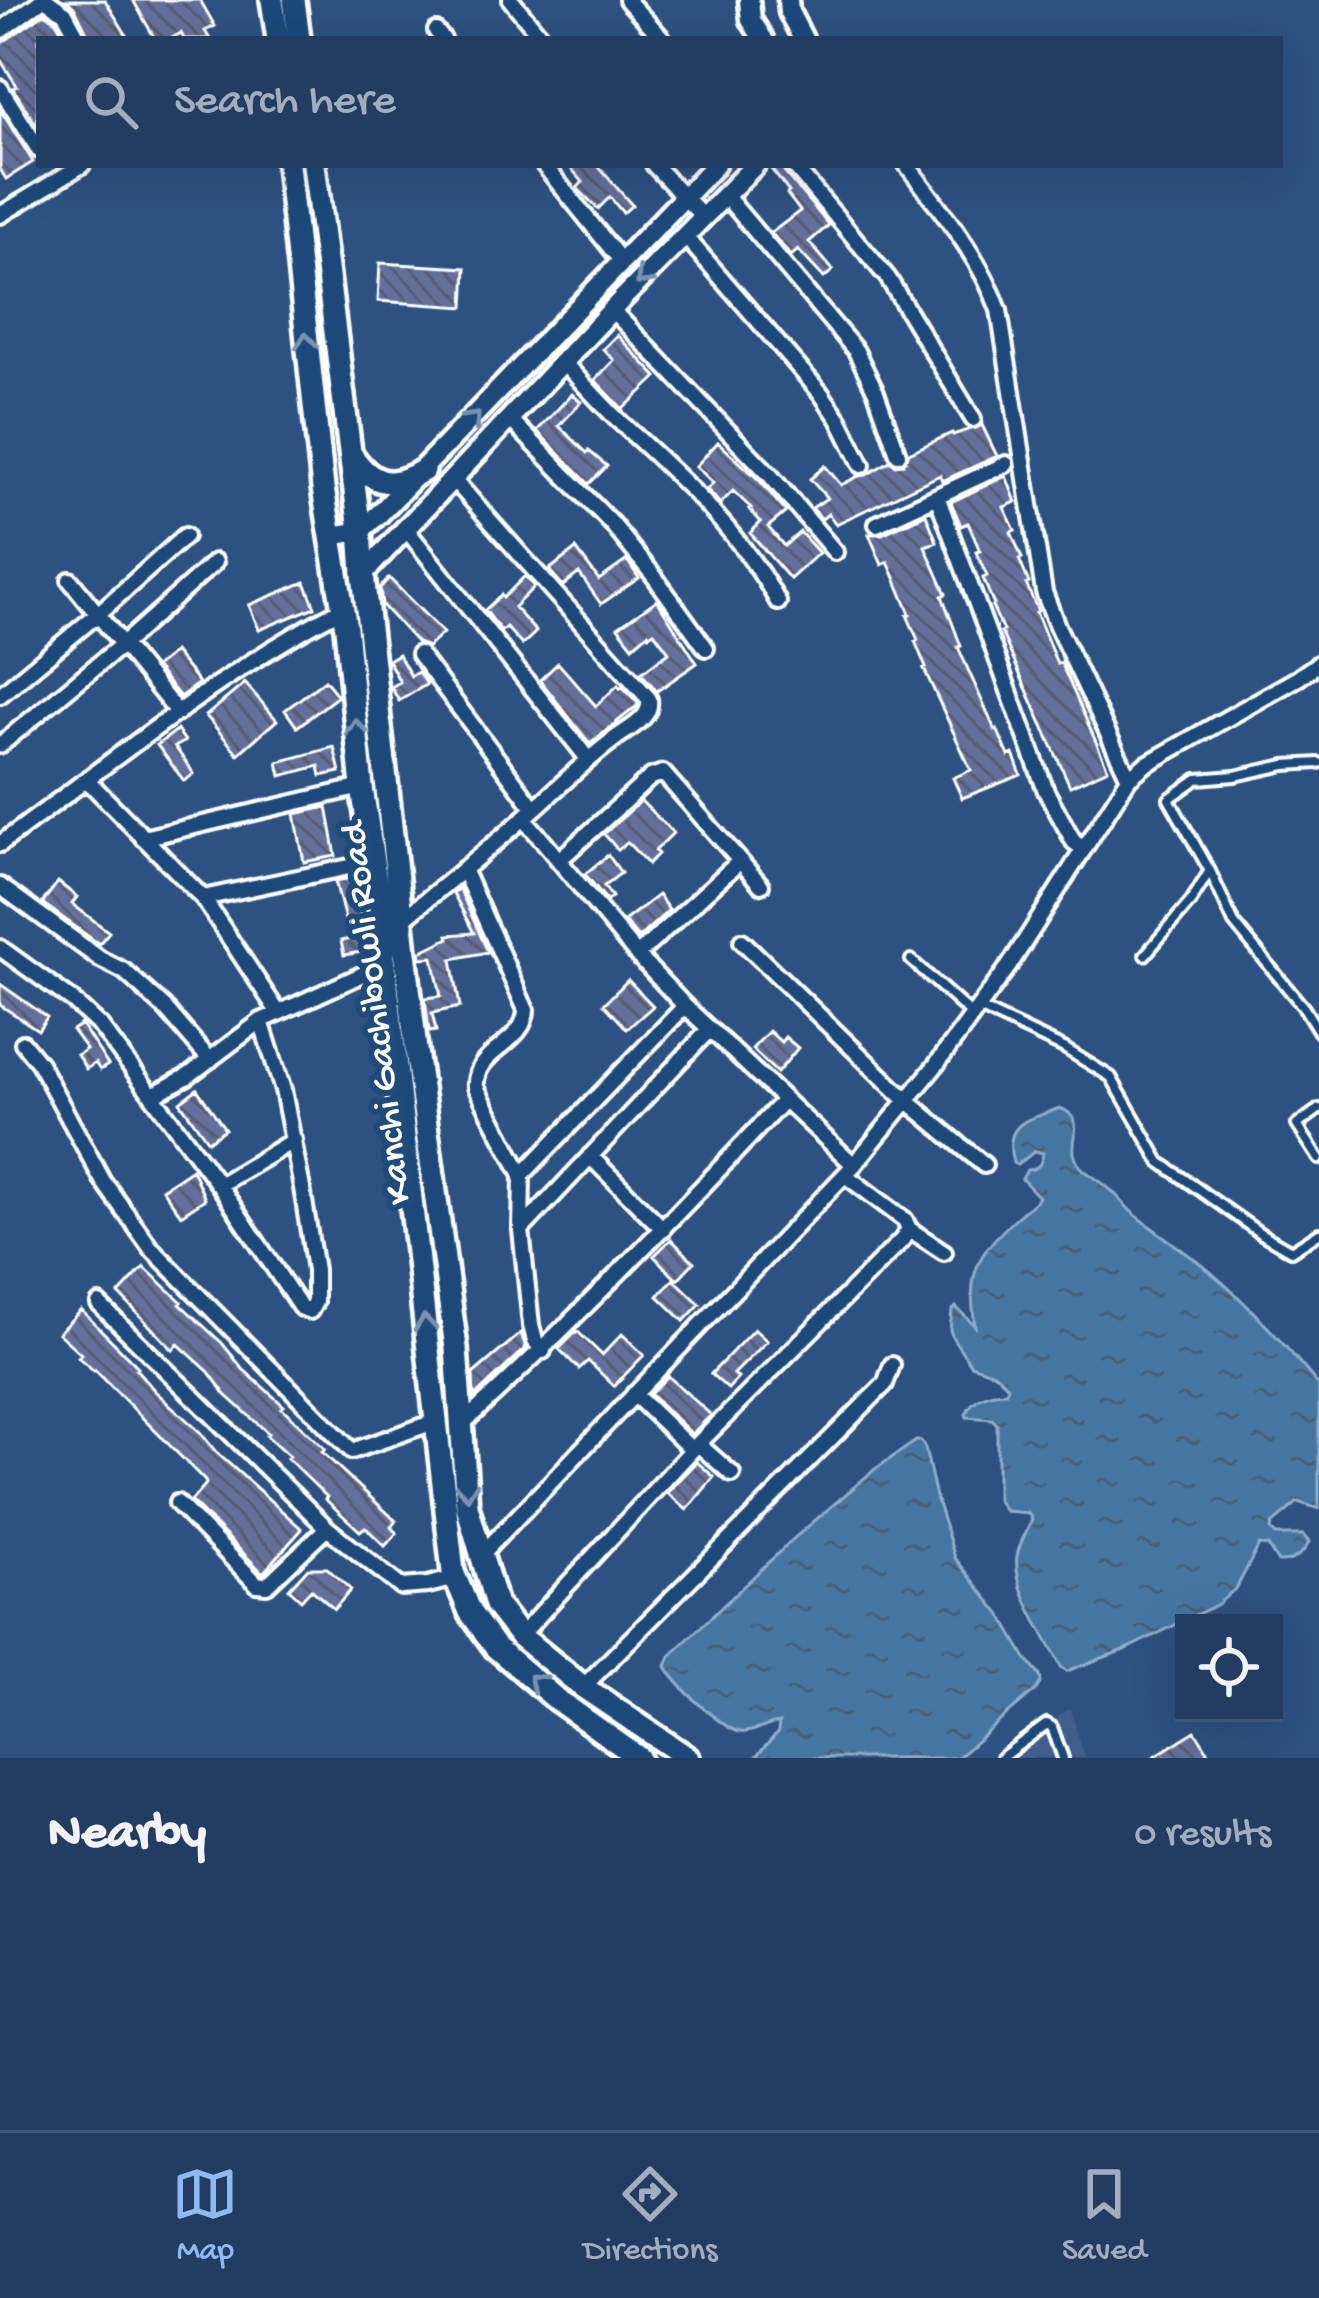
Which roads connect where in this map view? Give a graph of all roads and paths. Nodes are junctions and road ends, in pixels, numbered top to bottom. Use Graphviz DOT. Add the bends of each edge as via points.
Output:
graph roads {
  1 [pos="44,0"];
  2 [pos="272,0"];
  3 [pos="294,0"];
  4 [pos="511,0"];
  5 [pos="627,0"];
  6 [pos="748,0"];
  7 [pos="788,0"];
  8 [pos="0,31"];
  9 [pos="77,36"];
  10 [pos="278,36"];
  11 [pos="299,36"];
  12 [pos="541,36"];
  13 [pos="660,36"];
  14 [pos="761,36"];
  15 [pos="801,36"];
  16 [pos="0,88"];
  17 [pos="36,145"];
  18 [pos="51,168"];
  19 [pos="77,168"];
  20 [pos="288,168"];
  21 [pos="314,168"];
  22 [pos="546,168"];
  23 [pos="657,168"];
  24 [pos="712,168"];
  25 [pos="752,168"];
  26 [pos="796,168"];
  27 [pos="909,168"];
  28 [pos="58,180"];
  29 [pos="725,195"];
  30 [pos="683,198"];
  31 [pos="0,215"];
  32 [pos="704,217"];
  33 [pos="685,236"];
  34 [pos="622,262"];
  35 [pos="612,310"];
  36 [pos="563,362"];
  37 [pos="973,418"];
  38 [pos="510,419"];
  39 [pos="350,453"];
  40 [pos="898,454"];
  41 [pos="1006,464"];
  42 [pos="862,465"];
  43 [pos="424,470"];
  44 [pos="453,479"];
  45 [pos="937,496"];
  46 [pos="877,524"];
  47 [pos="406,529"];
  48 [pos="360,531"];
  49 [pos="185,536"];
  50 [pos="332,536"];
  51 [pos="835,552"];
  52 [pos="215,562"];
  53 [pos="362,574"];
  54 [pos="70,580"];
  55 [pos="778,602"];
  56 [pos="99,613"];
  57 [pos="344,619"];
  58 [pos="370,625"];
  59 [pos="123,644"];
  60 [pos="706,649"];
  61 [pos="419,654"];
  62 [pos="1319,663"];
  63 [pos="0,695"];
  64 [pos="178,713"];
  65 [pos="0,745"];
  66 [pos="588,759"];
  67 [pos="1319,764"];
  68 [pos="1130,778"];
  69 [pos="87,780"];
  70 [pos="362,787"];
  71 [pos="529,813"];
  72 [pos="143,838"];
  73 [pos="0,844"];
  74 [pos="1084,849"];
  75 [pos="559,860"];
  76 [pos="740,861"];
  77 [pos="373,862"];
  78 [pos="463,869"];
  79 [pos="1210,871"];
  80 [pos="761,885"];
  81 [pos="0,886"];
  82 [pos="203,898"];
  83 [pos="402,920"];
  84 [pos="742,941"];
  85 [pos="0,948"];
  86 [pos="638,955"];
  87 [pos="1144,955"];
  88 [pos="911,960"];
  89 [pos="385,964"];
  90 [pos="686,1006"];
  91 [pos="975,1011"];
  92 [pos="278,1012"];
  93 [pos="261,1021"];
  94 [pos="709,1030"];
  95 [pos="1319,1032"];
  96 [pos="23,1043"];
  97 [pos="210,1060"];
  98 [pos="154,1095"];
  99 [pos="905,1099"];
  100 [pos="784,1100"];
  101 [pos="1319,1109"];
  102 [pos="294,1140"];
  103 [pos="590,1156"];
  104 [pos="1319,1159"];
  105 [pos="984,1165"];
  106 [pos="849,1170"];
  107 [pos="521,1175"];
  108 [pos="219,1185"];
  109 [pos="663,1229"];
  110 [pos="909,1229"];
  111 [pos="521,1230"];
  112 [pos="1319,1233"];
  113 [pos="944,1252"];
  114 [pos="99,1304"];
  115 [pos="543,1351"];
  116 [pos="892,1365"];
  117 [pos="634,1394"];
  118 [pos="436,1420"];
  119 [pos="461,1425"];
  120 [pos="694,1447"];
  121 [pos="732,1474"];
  122 [pos="177,1503"];
  123 [pos="327,1528"];
  124 [pos="482,1555"];
  125 [pos="456,1578"];
  126 [pos="520,1636"];
  127 [pos="583,1687"];
  128 [pos="639,1758"];
  129 [pos="688,1758"];
  130 [pos="1001,1758"];
  131 [pos="1063,1758"];
  1 -- 8 [label="street"];
  1 -- 9 [label="street" via="65,13"];
  2 -- 10 [label="main road"];
  3 -- 11 [label="main road"];
  4 -- 12 [label="street"];
  5 -- 13 [label="street"];
  6 -- 14 [label="street"];
  7 -- 15 [label="street"];
  16 -- 17 [label="street"];
  18 -- 28 [label="street"];
  19 -- 28 [label="street"];
  50 -- 20 [label="main road, Kanchi Gachibowli Road, one-way"];
  21 -- 39 [label="main road, Kanchi Gachibowli Road"];
  22 -- 34 [label="street"];
  23 -- 30 [label="street"];
  24 -- 30 [label="street"];
  25 -- 29 [label="street"];
  26 -- 37 [label="street" via="888,278"];
  27 -- 68 [label="street" via="970,249 999,310 1044,592"];
  28 -- 31 [label="street"];
  29 -- 32 [label="street"];
  29 -- 40 [label="street" via="856,351"];
  30 -- 32 [label="street"];
  30 -- 34 [label="street"];
  32 -- 33 [label="street"];
  33 -- 35 [label="street, one-way"];
  33 -- 42 [label="street" via="820,392"];
  43 -- 34 [label="street, one-way"];
  35 -- 36 [label="street"];
  35 -- 51 [label="street"];
  36 -- 38 [label="street"];
  36 -- 55 [label="street" via="676,472"];
  38 -- 44 [label="street"];
  38 -- 60 [label="street" via="612,524"];
  39 -- 43 [label="main road" via="377,480"];
  39 -- 48 [label="main road, Kanchi Gachibowli Road"];
  41 -- 45 [label="street"];
  43 -- 48 [label="street"];
  44 -- 47 [label="street"];
  44 -- 66 [label="street" via="649,699 650,712"];
  45 -- 46 [label="street"];
  45 -- 74 [label="street" via="1046,791"];
  47 -- 53 [label="street"];
  47 -- 66 [label="street"];
  48 -- 50 [label="street"];
  48 -- 53 [label="main road, Kanchi Gachibowli Road"];
  49 -- 56 [label="street"];
  50 -- 57 [label="main road, Kanchi Gachibowli Road"];
  52 -- 59 [label="street"];
  53 -- 58 [label="main road, Kanchi Gachibowli Road"];
  54 -- 56 [label="street"];
  56 -- 59 [label="street"];
  56 -- 63 [label="street"];
  57 -- 58 [label="main road"];
  57 -- 64 [label="street" via="301,630"];
  70 -- 57 [label="main road, Kanchi Gachibowli Road, one-way"];
  58 -- 83 [label="main road, Kanchi Gachibowli Road"];
  59 -- 64 [label="street"];
  59 -- 65 [label="street"];
  61 -- 71 [label="street"];
  62 -- 68 [label="street"];
  64 -- 69 [label="street"];
  66 -- 71 [label="street"];
  67 -- 79 [label="lane" via="1197,778 1169,799"];
  68 -- 74 [label="street"];
  69 -- 72 [label="street"];
  69 -- 73 [label="street"];
  70 -- 72 [label="street"];
  70 -- 77 [label="main road, Kanchi Gachibowli Road"];
  71 -- 75 [label="street"];
  71 -- 78 [label="street"];
  72 -- 82 [label="street"];
  74 -- 91 [label="street"];
  75 -- 76 [label="street" via="657,772"];
  75 -- 86 [label="street"];
  76 -- 80 [label="street"];
  76 -- 86 [label="street"];
  77 -- 82 [label="street"];
  77 -- 89 [label="main road, Kanchi Gachibowli Road"];
  78 -- 83 [label="street"];
  78 -- 107 [label="street" via="526,1010 520,1029 475,1076"];
  79 -- 87 [label="lane"];
  79 -- 95 [label="lane" via="1234,923"];
  81 -- 97 [label="street" via="124,971"];
  82 -- 92 [label="street"];
  83 -- 119 [label="main road, Kanchi Gachibowli Road"];
  84 -- 99 [label="street"];
  85 -- 98 [label="street" via="87,1013"];
  86 -- 90 [label="street"];
  88 -- 91 [label="lane"];
  89 -- 92 [label="street"];
  118 -- 89 [label="main road, Kanchi Gachibowli Road, one-way"];
  90 -- 94 [label="street"];
  90 -- 107 [label="street"];
  91 -- 99 [label="street"];
  91 -- 112 [label="lane" via="1111,1077 1160,1162 1260,1233 1292,1251"];
  92 -- 93 [label="street"];
  93 -- 97 [label="street"];
  93 -- 102 [label="street"];
  94 -- 100 [label="street"];
  94 -- 103 [label="street"];
  96 -- 118 [label="street" via="152,1248 352,1451"];
  97 -- 98 [label="street"];
  98 -- 108 [label="street"];
  99 -- 105 [label="street"];
  99 -- 106 [label="street"];
  100 -- 106 [label="street"];
  100 -- 109 [label="street"];
  101 -- 104 [label="lane" via="1297,1125"];
  102 -- 108 [label="street"];
  102 -- 108 [label="street" via="315,1270 310,1311"];
  103 -- 109 [label="street"];
  103 -- 111 [label="street"];
  106 -- 110 [label="street"];
  106 -- 117 [label="street"];
  107 -- 111 [label="street"];
  109 -- 115 [label="street"];
  110 -- 113 [label="street"];
  110 -- 120 [label="street"];
  111 -- 115 [label="street" via="531,1325"];
  114 -- 123 [label="street"];
  115 -- 119 [label="street"];
  116 -- 127 [label="street" via="885,1384"];
  117 -- 120 [label="street"];
  117 -- 124 [label="street"];
  118 -- 125 [label="main road, Kanchi Gachibowli Road"];
  119 -- 124 [label="main road, Kanchi Gachibowli Road, one-way" via="467,1506"];
  120 -- 121 [label="street"];
  120 -- 126 [label="street"];
  122 -- 123 [label="street" via="257,1584 268,1585"];
  123 -- 125 [label="street" via="401,1587"];
  124 -- 126 [label="main road, Kanchi Gachibowli Road" via="496,1605"];
  128 -- 125 [label="main road, Kanchi Gachibowli Road, one-way" via="494,1647"];
  126 -- 127 [label="main road, Kanchi Gachibowli Road"];
  127 -- 129 [label="main road, Kanchi Gachibowli Road"];
  130 -- 131 [label="lane" via="1047,1724"];
}
